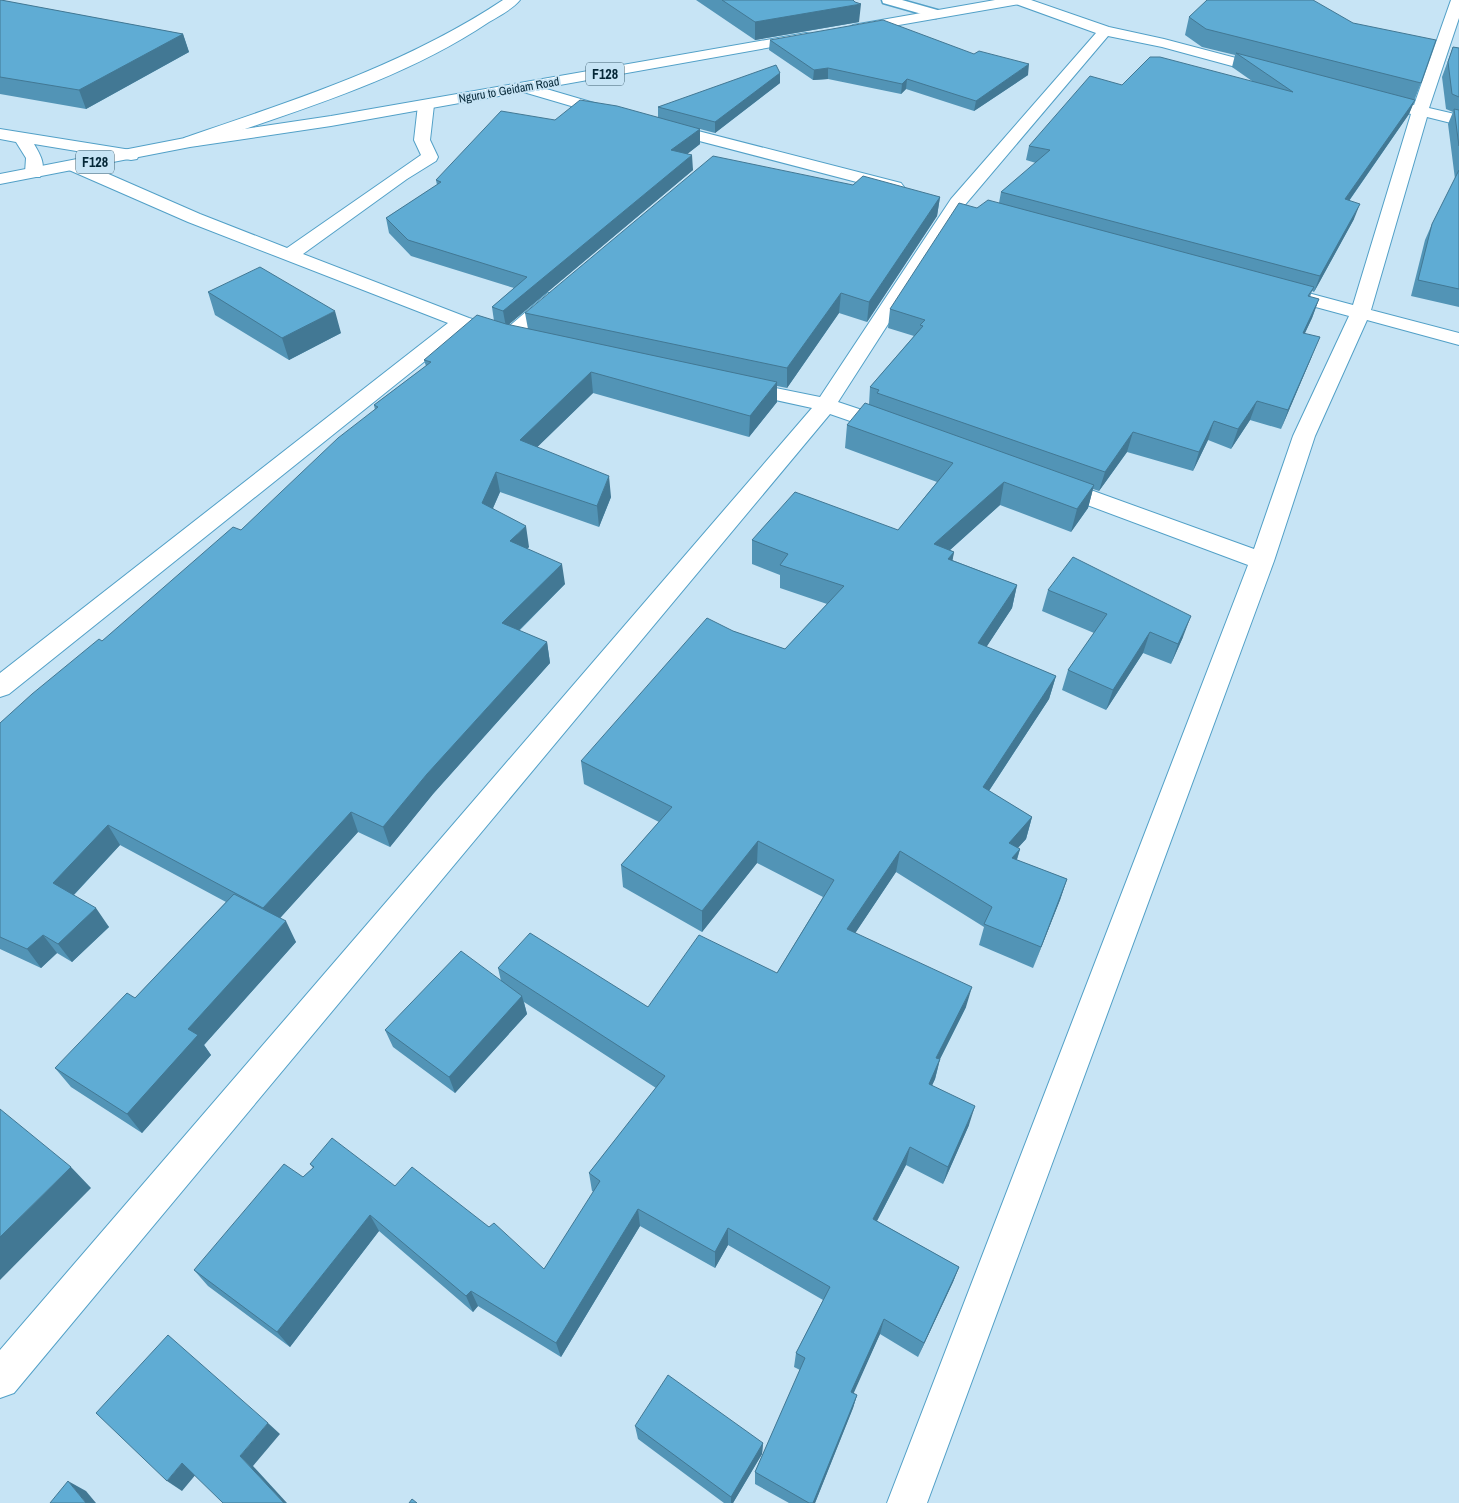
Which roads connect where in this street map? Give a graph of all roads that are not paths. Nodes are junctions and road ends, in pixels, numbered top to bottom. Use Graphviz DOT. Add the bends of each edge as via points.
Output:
graph roads {
  1 [pos="513,0"];
  2 [pos="888,0"];
  3 [pos="1018,0"];
  4 [pos="1458,0"];
  5 [pos="936,14"];
  6 [pos="1105,31"];
  7 [pos="839,32"];
  8 [pos="820,35"];
  9 [pos="1287,76"];
  10 [pos="526,88"];
  11 [pos="1392,104"];
  12 [pos="426,105"];
  13 [pos="1420,112"];
  14 [pos="632,118"];
  15 [pos="1459,120"];
  16 [pos="650,123"];
  17 [pos="0,134"];
  18 [pos="22,138"];
  19 [pos="190,142"];
  20 [pos="734,146"];
  21 [pos="130,155"];
  22 [pos="719,159"];
  23 [pos="74,166"];
  24 [pos="34,173"];
  25 [pos="0,179"];
  26 [pos="908,191"];
  27 [pos="937,198"];
  28 [pos="956,203"];
  29 [pos="976,208"];
  30 [pos="289,255"];
  31 [pos="569,286"];
  32 [pos="1264,287"];
  33 [pos="1360,313"];
  34 [pos="462,322"];
  35 [pos="509,337"];
  36 [pos="1459,339"];
  37 [pos="538,343"];
  38 [pos="720,382"];
  39 [pos="826,405"];
  40 [pos="910,433"];
  41 [pos="1040,480"];
  42 [pos="1262,561"];
  43 [pos="0,687"];
  44 [pos="0,1379"];
  45 [pos="907,1503"];
  1 -- 19 [label="street" via="450,39 390,68"];
  2 -- 5 [label="lane"];
  3 -- 5 [label="street"];
  3 -- 6 [label="street"];
  4 -- 13 [label="street"];
  5 -- 7 [label="street"];
  6 -- 9 [label="street" via="1164,43"];
  6 -- 28 [label="street"];
  8 -- 10 [label="street, Nguru to Geidam Road / F128"];
  10 -- 12 [label="street, Nguru to Geidam Road / F128"];
  10 -- 14 [label="street"];
  11 -- 13 [label="street"];
  12 -- 19 [label="street, Nguru to Geidam Road / F128"];
  12 -- 30 [label="street" via="422,140 430,157 401,174"];
  13 -- 15 [label="street"];
  13 -- 33 [label="street"];
  16 -- 20 [label="street"];
  17 -- 18 [label="street"];
  18 -- 21 [label="street"];
  18 -- 24 [label="street" via="34,158"];
  19 -- 21 [label="street, Nguru to Geidam Road / F128"];
  20 -- 22 [label="street"];
  20 -- 26 [label="street"];
  21 -- 23 [label="street, Nguru to Geidam Road / F128"];
  23 -- 24 [label="street, Nguru to Geidam Road / F128"];
  23 -- 30 [label="street"];
  24 -- 25 [label="street, Nguru to Geidam Road / F128"];
  27 -- 28 [label="street"];
  28 -- 29 [label="street"];
  28 -- 39 [label="street"];
  30 -- 34 [label="street"];
  31 -- 35 [label="street"];
  32 -- 33 [label="street"];
  33 -- 36 [label="street"];
  33 -- 42 [label="street" via="1304,436"];
  34 -- 35 [label="street"];
  34 -- 43 [label="street"];
  35 -- 37 [label="street"];
  38 -- 39 [label="street"];
  39 -- 40 [label="street"];
  39 -- 44 [label="street"];
  41 -- 42 [label="street"];
  42 -- 45 [label="street"];
}
